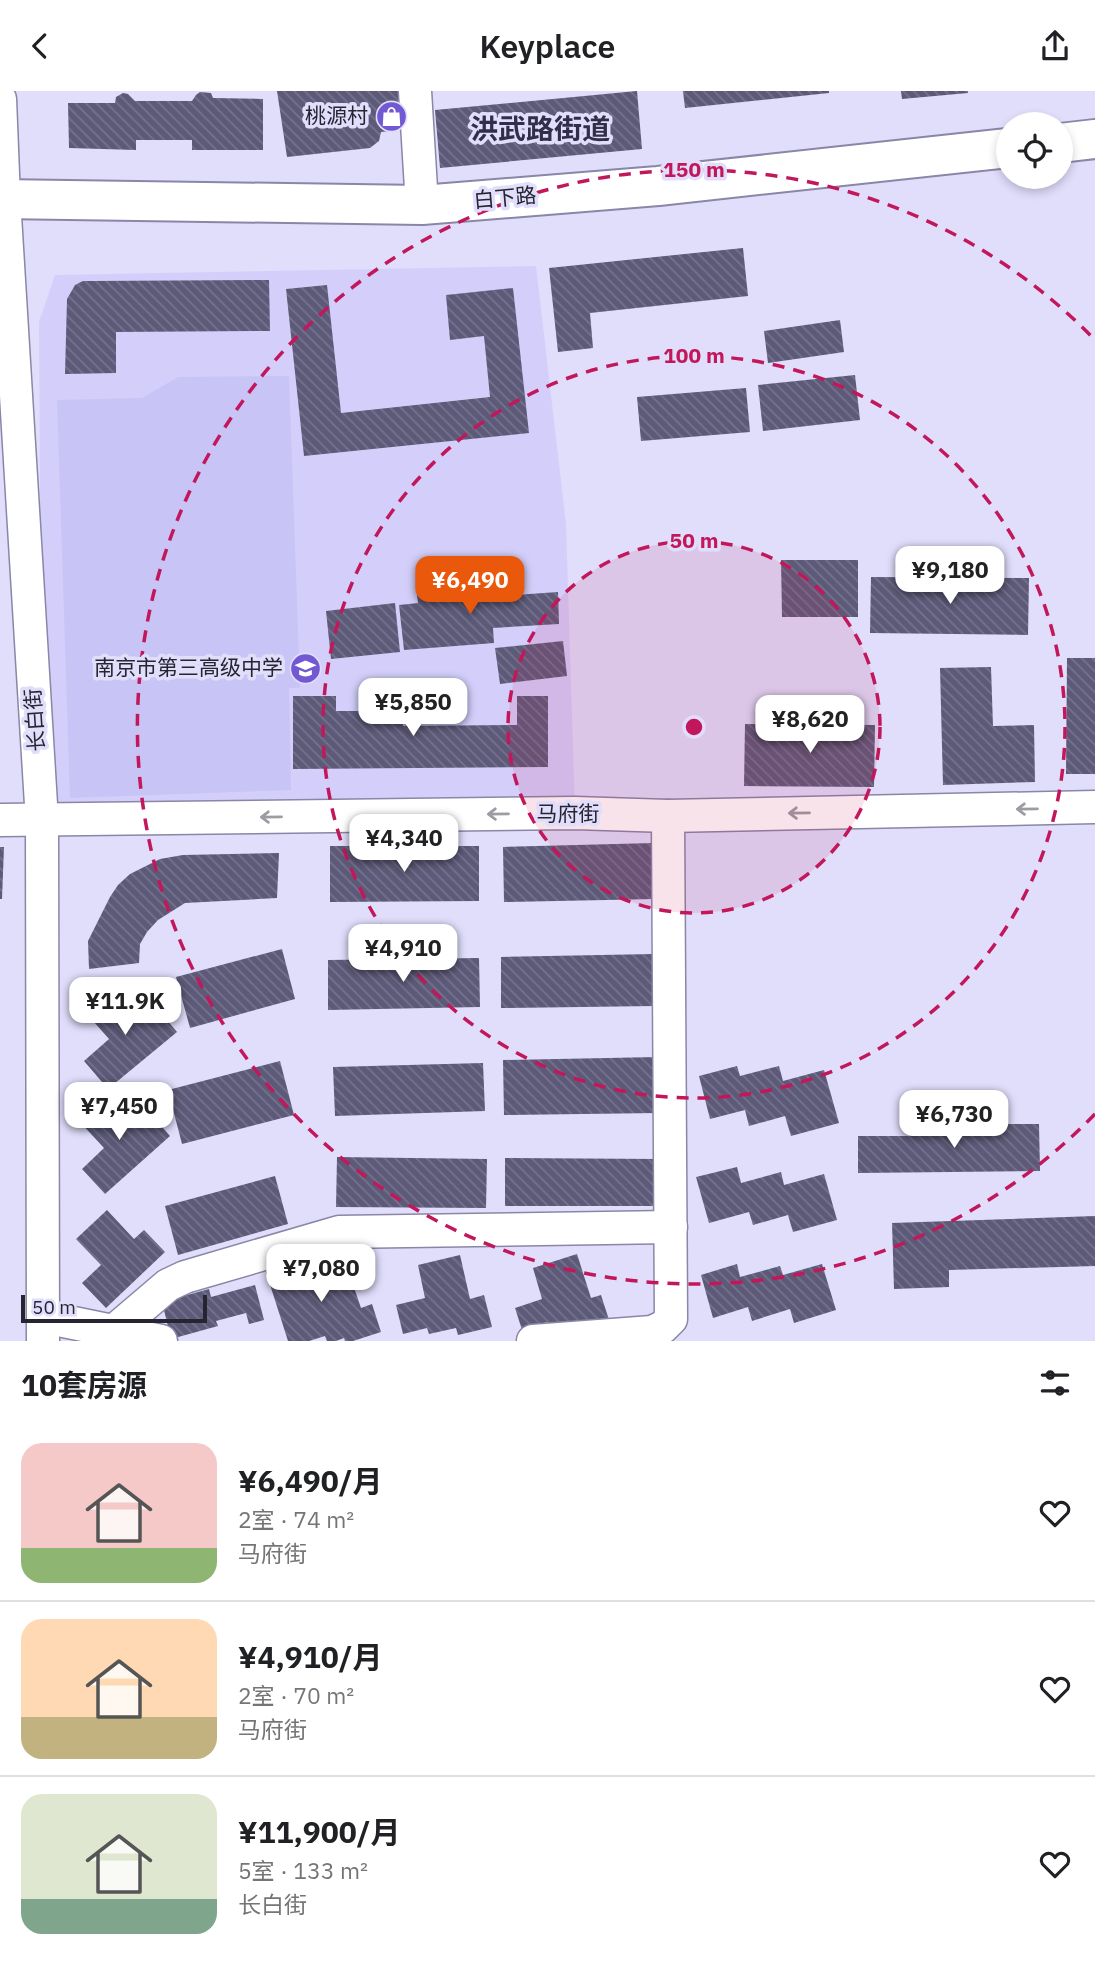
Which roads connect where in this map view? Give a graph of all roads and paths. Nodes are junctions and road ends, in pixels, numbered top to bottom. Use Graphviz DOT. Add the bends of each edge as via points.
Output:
graph roads {
  1 [pos="415,91"];
  2 [pos="0,99"];
  3 [pos="1095,139"];
  4 [pos="1073,142"];
  5 [pos="996,149"];
  6 [pos="2,199"];
  7 [pos="422,205"];
  8 [pos="1095,807"];
  9 [pos="668,816"];
  10 [pos="0,820"];
  11 [pos="42,821"];
  12 [pos="670,1227"];
  13 [pos="43,1329"];
  14 [pos="114,1331"];
  15 [pos="161,1341"];
  16 [pos="533,1341"];
  1 -- 7 [label="street"];
  2 -- 6 [label="street, 长白街"];
  3 -- 4 [label="main road"];
  5 -- 7 [label="main road, 白下路"];
  6 -- 7 [label="main road, 白下路"];
  6 -- 11 [label="street, 长白街"];
  8 -- 9 [label="street, 马府街, one-way"];
  9 -- 11 [label="street, 马府街, one-way" via="575,813"];
  9 -- 12 [label="street"];
  10 -- 11 [label="street, 马府街"];
  11 -- 13 [label="street, 长白街"];
  12 -- 14 [label="street" via="339,1232 185,1277 168,1285"];
  12 -- 16 [label="street" via="669,1322 652,1332"];
  13 -- 14 [label="street"];
  14 -- 15 [label="street"];
}
